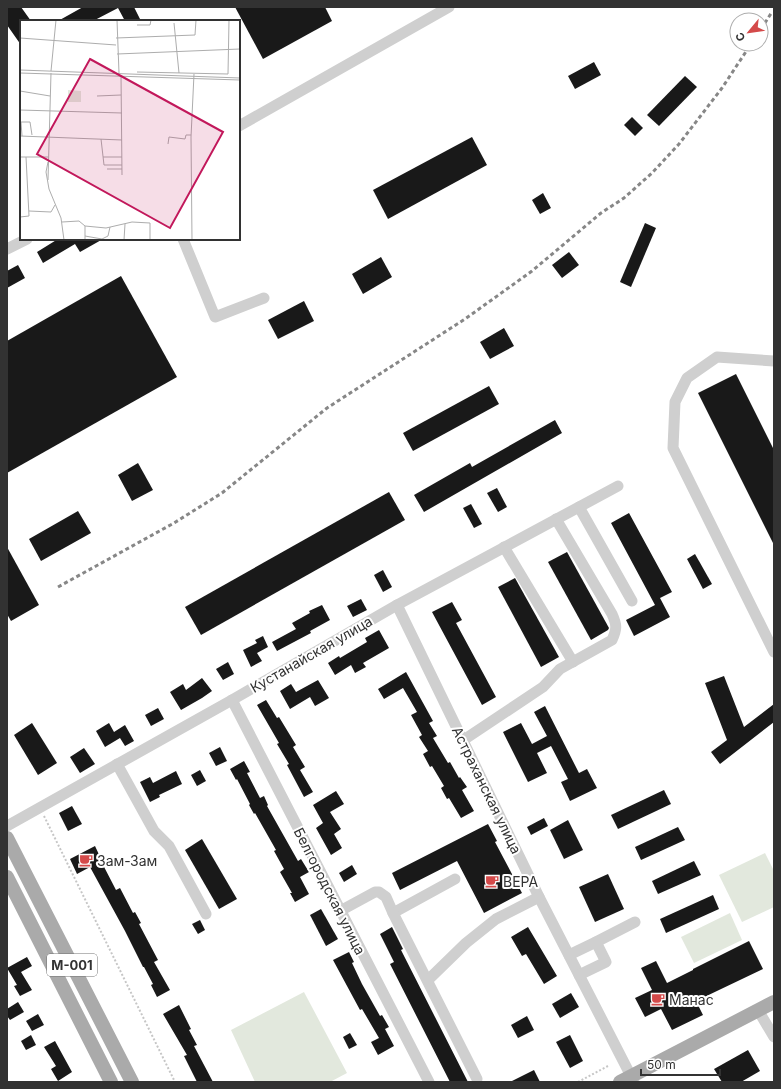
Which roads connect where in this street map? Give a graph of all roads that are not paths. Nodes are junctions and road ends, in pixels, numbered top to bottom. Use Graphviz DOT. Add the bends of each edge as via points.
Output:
graph roads {
  1 [pos="449,7"];
  2 [pos="240,125"];
  3 [pos="25,240"];
  4 [pos="183,240"];
  5 [pos="7,249"];
  6 [pos="264,298"];
  7 [pos="774,361"];
  8 [pos="618,486"];
  9 [pos="579,507"];
  10 [pos="556,519"];
  11 [pos="504,547"];
  12 [pos="632,601"];
  13 [pos="396,604"];
  14 [pos="774,652"];
  15 [pos="573,662"];
  16 [pos="232,700"];
  17 [pos="462,741"];
  18 [pos="117,764"];
  19 [pos="7,826"];
  20 [pos="9,845"];
  21 [pos="7,877"];
  22 [pos="455,879"];
  23 [pos="539,897"];
  24 [pos="340,911"];
  25 [pos="393,912"];
  26 [pos="206,914"];
  27 [pos="636,922"];
  28 [pos="596,942"];
  29 [pos="569,955"];
  30 [pos="579,975"];
  31 [pos="428,980"];
  32 [pos="774,1002"];
  33 [pos="758,1010"];
  34 [pos="774,1037"];
  35 [pos="478,1079"];
  36 [pos="629,1080"];
  37 [pos="111,1082"];
  38 [pos="132,1082"];
  39 [pos="429,1082"];
  1 -- 2 [label="street"];
  3 -- 5 [label="street"];
  4 -- 6 [label="street" via="215,317"];
  7 -- 14 [label="street" via="717,357 687,378 675,402 672,448"];
  8 -- 9 [label="street, Кустанайская улица"];
  9 -- 10 [label="street, Кустанайская улица"];
  9 -- 12 [label="street"];
  10 -- 11 [label="street, Кустанайская улица"];
  10 -- 15 [label="street" via="616,624 612,640"];
  11 -- 13 [label="street, Кустанайская улица"];
  11 -- 15 [label="street"];
  13 -- 16 [label="street, Кустанайская улица"];
  13 -- 17 [label="street, Астраханская улица"];
  15 -- 17 [label="street" via="560,669 543,687"];
  16 -- 18 [label="street, Кустанайская улица"];
  16 -- 24 [label="street, Белгородская улица"];
  17 -- 23 [label="street, Астраханская улица"];
  18 -- 19 [label="street, Кустанайская улица"];
  18 -- 26 [label="street" via="154,831 169,846"];
  20 -- 38 [label="main road, M-001"];
  21 -- 37 [label="main road, M-001"];
  22 -- 25 [label="street"];
  23 -- 29 [label="street, Астраханская улица"];
  23 -- 31 [label="street" via="496,919 466,943"];
  24 -- 25 [label="street" via="379,892 386,897"];
  24 -- 39 [label="street, Белгородская улица"];
  25 -- 31 [label="street"];
  27 -- 28 [label="street"];
  28 -- 29 [label="street"];
  28 -- 30 [label="street" via="606,962"];
  29 -- 30 [label="street, Астраханская улица"];
  30 -- 36 [label="street, Астраханская улица"];
  31 -- 35 [label="street"];
  32 -- 33 [label="main road"];
  33 -- 34 [label="street"];
  33 -- 36 [label="main road"];
}
